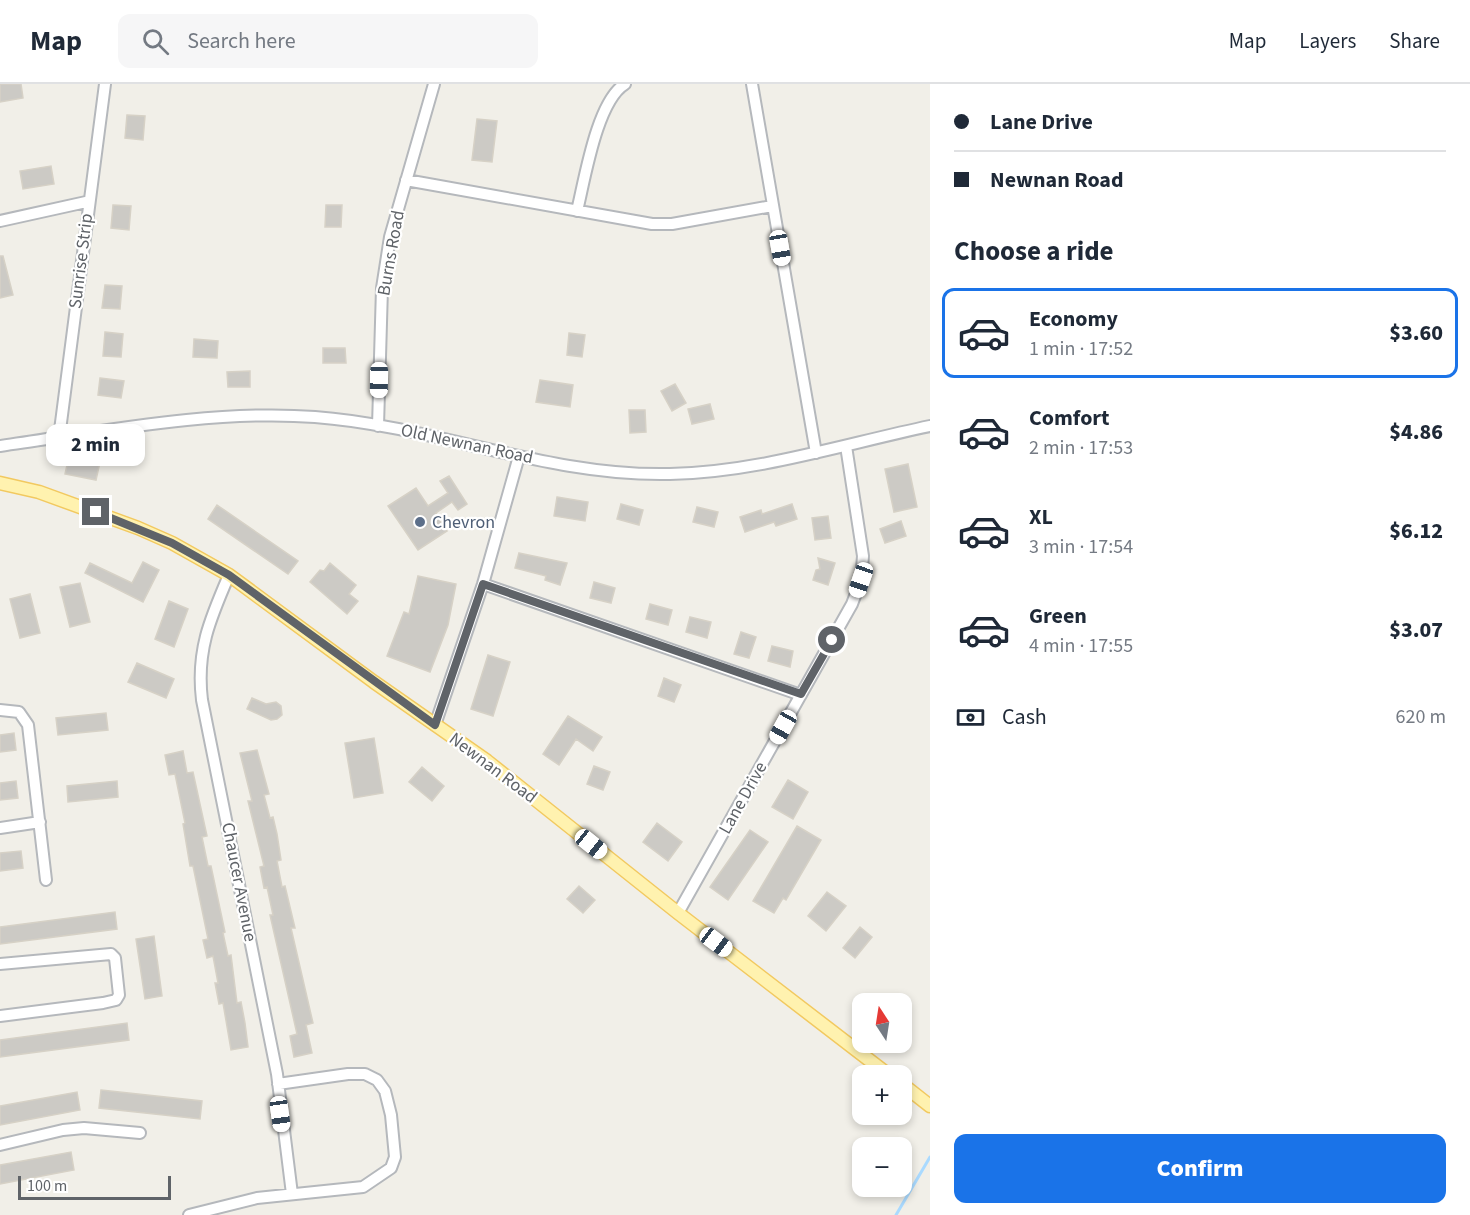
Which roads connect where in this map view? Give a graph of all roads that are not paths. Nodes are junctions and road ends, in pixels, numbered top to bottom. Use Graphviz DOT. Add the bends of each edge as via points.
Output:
graph roads {
  1 [pos="105,84"];
  2 [pos="434,84"];
  3 [pos="625,84"];
  4 [pos="752,84"];
  5 [pos="406,180"];
  6 [pos="89,206"];
  7 [pos="772,206"];
  8 [pos="577,211"];
  9 [pos="0,221"];
  10 [pos="378,426"];
  11 [pos="930,426"];
  12 [pos="59,438"];
  13 [pos="0,446"];
  14 [pos="846,446"];
  15 [pos="816,453"];
  16 [pos="519,456"];
  17 [pos="0,483"];
  18 [pos="229,575"];
  19 [pos="483,584"];
  20 [pos="801,694"];
  21 [pos="0,710"];
  22 [pos="435,725"];
  23 [pos="40,822"];
  24 [pos="0,828"];
  25 [pos="46,880"];
  26 [pos="678,913"];
  27 [pos="0,964"];
  28 [pos="0,1016"];
  29 [pos="876,1065"];
  30 [pos="278,1084"];
  31 [pos="912,1092"];
  32 [pos="930,1106"];
  33 [pos="140,1133"];
  34 [pos="0,1144"];
  35 [pos="292,1194"];
  36 [pos="189,1215"];
  1 -- 6 [label="street, Sunrise Strip"];
  2 -- 5 [label="street, Burns Road"];
  3 -- 8 [label="street" via="612,94 603,111"];
  4 -- 7 [label="street"];
  5 -- 8 [label="street"];
  5 -- 10 [label="street, Burns Road" via="390,237 382,288"];
  6 -- 9 [label="street" via="86,202"];
  6 -- 12 [label="street, Sunrise Strip"];
  7 -- 8 [label="street" via="672,224"];
  7 -- 15 [label="street"];
  10 -- 12 [label="street, Old Newnan Road" via="316,417 268,416 148,425"];
  10 -- 16 [label="street, Old Newnan Road"];
  11 -- 14 [label="street, Old Newnan Road"];
  12 -- 13 [label="street, Old Newnan Road"];
  14 -- 15 [label="street, Old Newnan Road"];
  14 -- 20 [label="street, Lane Drive" via="863,556 861,580 852,604"];
  15 -- 16 [label="street, Old Newnan Road" via="740,467 669,474 603,470"];
  16 -- 19 [label="street"];
  17 -- 18 [label="main road, Newnan Road" via="39,492 138,528"];
  18 -- 22 [label="main road, Newnan Road"];
  18 -- 30 [label="street, Chaucer Avenue" via="205,635 199,678"];
  19 -- 20 [label="street"];
  19 -- 22 [label="street"];
  20 -- 26 [label="street, Lane Drive"];
  21 -- 23 [label="street" via="19,712 28,725"];
  22 -- 26 [label="main road, Newnan Road" via="487,761"];
  23 -- 24 [label="street"];
  23 -- 25 [label="street"];
  26 -- 29 [label="main road, Newnan Road"];
  27 -- 28 [label="street" via="111,954 115,958 119,995 116,1000 103,1003"];
  30 -- 35 [label="street, Chaucer Avenue"];
  30 -- 35 [label="street" via="365,1074 377,1080 385,1091 391,1114 395,1157 391,1168 363,1187"];
  31 -- 32 [label="main road"];
  33 -- 34 [label="street" via="84,1128"];
  35 -- 36 [label="street" via="257,1198"];
}
